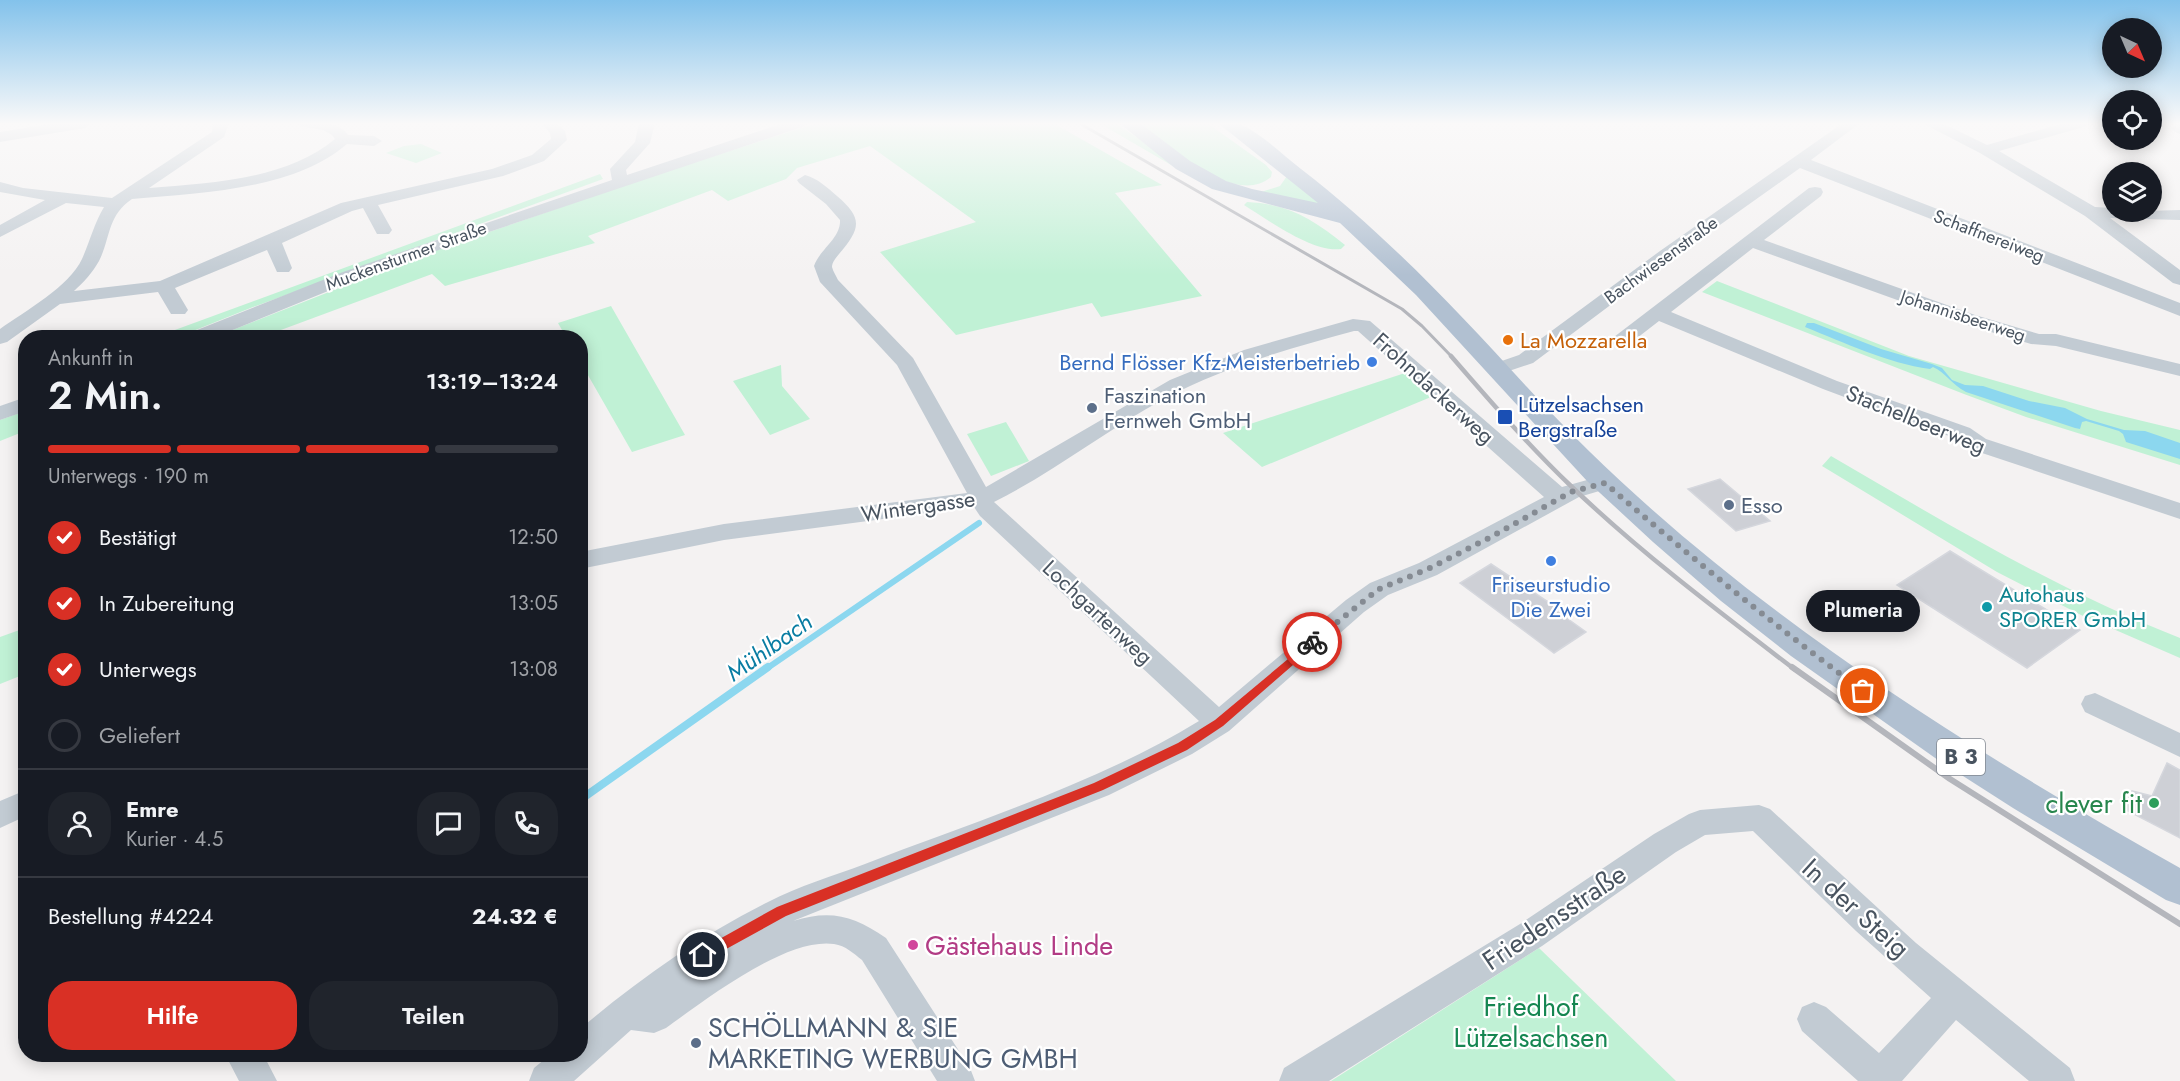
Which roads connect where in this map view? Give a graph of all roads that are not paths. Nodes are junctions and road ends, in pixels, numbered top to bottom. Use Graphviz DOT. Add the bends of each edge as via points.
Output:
graph roads {
  1 [pos="159,173"];
  2 [pos="270,173"];
  3 [pos="495,173"];
  4 [pos="619,173"];
  5 [pos="640,173"];
  6 [pos="1200,173"];
  7 [pos="1279,173"];
  8 [pos="1296,173"];
  9 [pos="1781,173"];
  10 [pos="1830,173"];
  11 [pos="2026,173"];
  12 [pos="805,180"];
  13 [pos="620,181"];
  14 [pos="0,187"];
  15 [pos="1230,189"];
  16 [pos="1815,192"];
  17 [pos="64,197"];
  18 [pos="121,198"];
  19 [pos="368,201"];
  20 [pos="2091,212"];
  21 [pos="2180,215"];
  22 [pos="1357,225"];
  23 [pos="383,230"];
  24 [pos="0,232"];
  25 [pos="1751,241"];
  26 [pos="268,243"];
  27 [pos="283,268"];
  28 [pos="2180,279"];
  29 [pos="164,286"];
  30 [pos="55,299"];
  31 [pos="178,310"];
  32 [pos="2180,310"];
  33 [pos="1657,313"];
  34 [pos="1363,325"];
  35 [pos="214,330"];
  36 [pos="0,338"];
  37 [pos="1621,341"];
  38 [pos="1497,369"];
  39 [pos="2180,370"];
  40 [pos="18,407"];
  41 [pos="0,414"];
  42 [pos="1587,487"];
  43 [pos="981,499"];
  44 [pos="2180,511"];
  45 [pos="588,559"];
  46 [pos="2095,704"];
  47 [pos="1219,723"];
  48 [pos="2180,746"];
  49 [pos="1759,818"];
  50 [pos="2180,888"];
  51 [pos="1955,997"];
  52 [pos="625,1013"];
  53 [pos="1814,1019"];
  54 [pos="588,1045"];
  55 [pos="247,1062"];
  56 [pos="569,1062"];
  57 [pos="1882,1079"];
  58 [pos="259,1081"];
  59 [pos="548,1081"];
  60 [pos="957,1081"];
  61 [pos="1297,1081"];
  62 [pos="2057,1081"];
  1 -- 18 [label="street"];
  2 -- 18 [label="street" via="213,186"];
  3 -- 19 [label="street"];
  4 -- 13 [label="street"];
  5 -- 13 [label="street, Muckensturmer Straße"];
  6 -- 15 [label="main road"];
  7 -- 15 [label="main road" via="1274,181 1261,187"];
  8 -- 22 [label="main road, B 3"];
  9 -- 38 [label="street, Bachwiesenstraße" via="1526,358"];
  10 -- 32 [label="street, Schaffnereiweg"];
  11 -- 20 [label="street"];
  12 -- 43 [label="street, Lochgartenweg" via="849,219 849,227 823,266 829,282 906,362"];
  13 -- 35 [label="street, Muckensturmer Straße" via="349,276"];
  14 -- 17 [label="street"];
  15 -- 22 [label="main road" via="1314,207"];
  16 -- 25 [label="street"];
  17 -- 18 [label="street"];
  17 -- 24 [label="street"];
  18 -- 30 [label="street" via="102,224 90,261"];
  19 -- 23 [label="street"];
  19 -- 26 [label="street"];
  20 -- 21 [label="street"];
  20 -- 28 [label="street"];
  22 -- 38 [label="main road, B 3"];
  25 -- 33 [label="street"];
  25 -- 39 [label="street, Johannisbeerweg" via="1905,298 2038,340 2056,340"];
  26 -- 27 [label="street" via="275,246"];
  26 -- 29 [label="street"];
  29 -- 30 [label="street"];
  29 -- 31 [label="street"];
  30 -- 36 [label="street"];
  33 -- 37 [label="street"];
  33 -- 44 [label="street, Stachelbeerweg" via="1830,385 1962,433 1978,444"];
  34 -- 42 [label="street, Frohndackerweg" via="1470,422"];
  34 -- 43 [label="street, Wintergasse" via="1242,358 1165,391 1012,485"];
  38 -- 42 [label="main road, B 3"];
  40 -- 41 [label="street"];
  42 -- 47 [label="street" via="1428,569 1379,589"];
  42 -- 50 [label="main road, B 3" via="1863,691 1998,781"];
  43 -- 45 [label="street, Wintergasse" via="724,532"];
  43 -- 47 [label="street, Lochgartenweg" via="988,511"];
  46 -- 48 [label="street"];
  47 -- 52 [label="street" via="1182,747 1099,786 781,911 703,955"];
  49 -- 51 [label="street, In der Steig"];
  49 -- 61 [label="street, Friedensstraße" via="1700,823 1531,935"];
  51 -- 57 [label="street"];
  51 -- 62 [label="street, In der Steig"];
  52 -- 54 [label="street"];
  52 -- 60 [label="street" via="654,1016 731,963 776,942 806,932 832,930 854,934 874,949"];
  53 -- 57 [label="street"];
  55 -- 58 [label="street"];
  56 -- 59 [label="street"];
}
